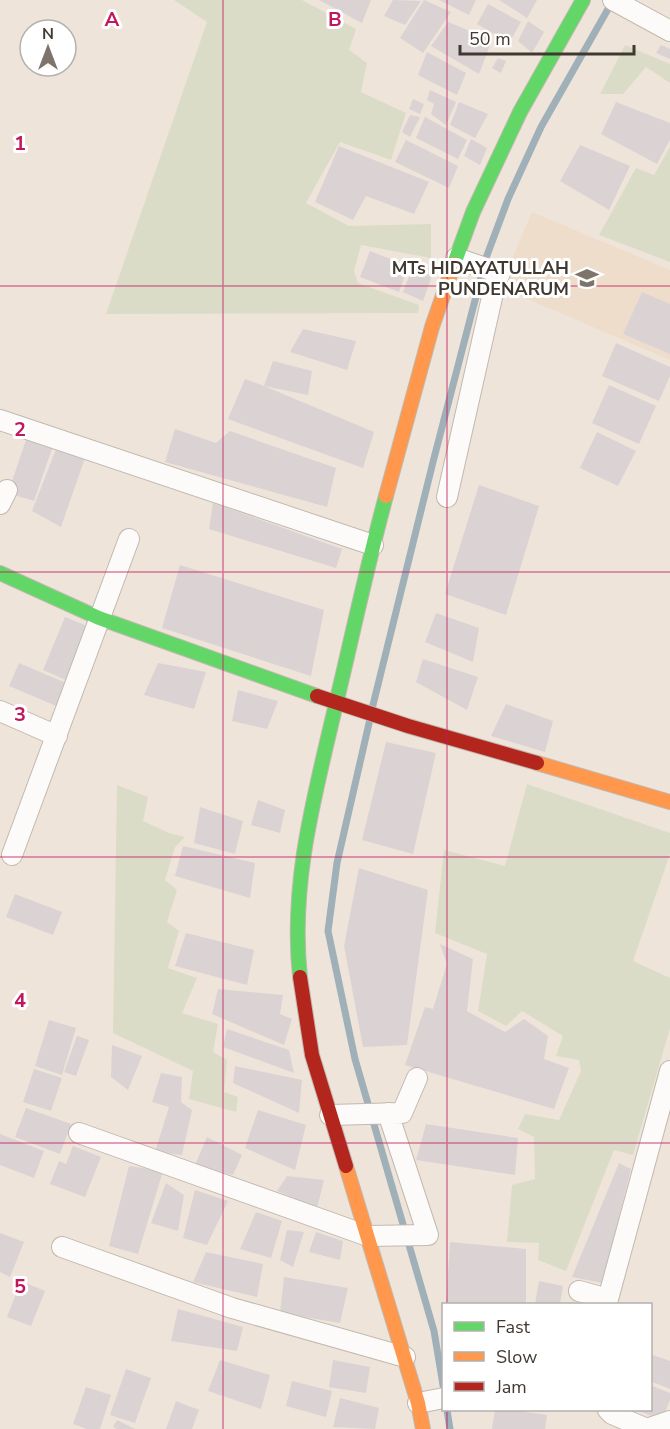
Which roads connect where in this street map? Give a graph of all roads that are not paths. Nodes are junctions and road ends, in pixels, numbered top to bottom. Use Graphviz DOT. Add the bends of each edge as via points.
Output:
graph roads {
  1 [pos="584,0"];
  2 [pos="613,0"];
  3 [pos="670,31"];
  4 [pos="463,260"];
  5 [pos="0,420"];
  6 [pos="447,497"];
  7 [pos="129,539"];
  8 [pos="372,545"];
  9 [pos="0,573"];
  10 [pos="99,618"];
  11 [pos="345,705"];
  12 [pos="0,711"];
  13 [pos="57,736"];
  14 [pos="670,802"];
  15 [pos="12,855"];
  16 [pos="670,1071"];
  17 [pos="417,1078"];
  18 [pos="385,1113"];
  19 [pos="330,1115"];
  20 [pos="79,1133"];
  21 [pos="368,1236"];
  22 [pos="62,1247"];
  23 [pos="579,1292"];
  24 [pos="405,1357"];
  25 [pos="431,1400"];
  26 [pos="609,1411"];
  27 [pos="670,1421"];
  28 [pos="423,1429"];
  29 [pos="647,1429"];
  1 -- 4 [label="main road" via="520,112 473,212"];
  2 -- 3 [label="street"];
  4 -- 6 [label="street" via="500,273"];
  4 -- 8 [label="main road" via="432,327"];
  5 -- 8 [label="street"];
  7 -- 10 [label="street"];
  8 -- 11 [label="main road"];
  9 -- 10 [label="main road"];
  10 -- 11 [label="main road"];
  10 -- 13 [label="street"];
  11 -- 14 [label="main road"];
  11 -- 19 [label="main road" via="310,816 298,896 297,946 303,1003 312,1055"];
  12 -- 13 [label="street"];
  13 -- 15 [label="street"];
  16 -- 23 [label="street" via="608,1299"];
  17 -- 18 [label="street" via="402,1113"];
  18 -- 19 [label="street"];
  18 -- 21 [label="street" via="428,1236"];
  19 -- 21 [label="main road"];
  20 -- 21 [label="street"];
  21 -- 24 [label="main road"];
  22 -- 24 [label="street" via="232,1308"];
  24 -- 25 [label="main road"];
  25 -- 28 [label="main road"];
  26 -- 29 [label="street"];
  27 -- 29 [label="street"];
}
